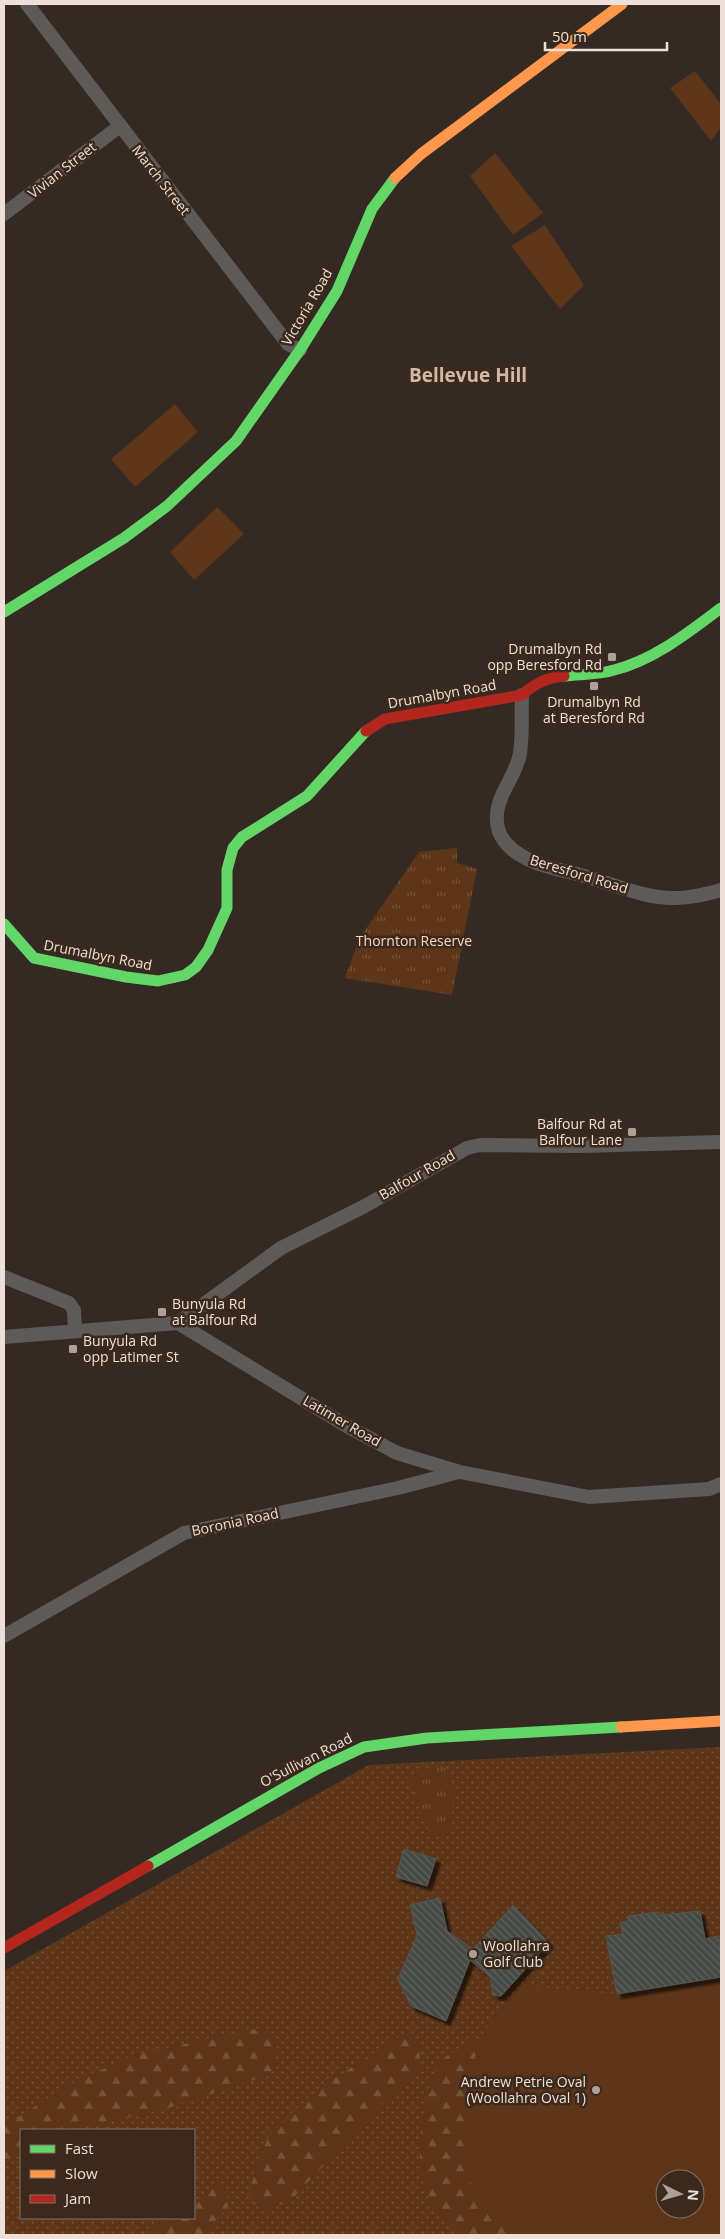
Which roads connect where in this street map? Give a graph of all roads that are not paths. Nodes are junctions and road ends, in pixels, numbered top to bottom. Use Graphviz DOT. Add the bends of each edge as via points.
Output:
graph roads {
  1 [pos="26,4"];
  2 [pos="622,4"];
  3 [pos="120,126"];
  4 [pos="4,214"];
  5 [pos="300,350"];
  6 [pos="721,608"];
  7 [pos="4,612"];
  8 [pos="522,696"];
  9 [pos="721,890"];
  10 [pos="4,924"];
  11 [pos="721,1142"];
  12 [pos="4,1277"];
  13 [pos="178,1323"];
  14 [pos="75,1331"];
  15 [pos="4,1338"];
  16 [pos="460,1472"];
  17 [pos="721,1484"];
  18 [pos="4,1636"];
  19 [pos="721,1721"];
  20 [pos="4,1948"];
  1 -- 3 [label="street, March Street"];
  2 -- 5 [label="street, Victoria Road" via="401,171 372,209 337,291"];
  3 -- 4 [label="street, Vivian Street"];
  3 -- 5 [label="street, March Street" via="288,344"];
  5 -- 7 [label="street, Victoria Road" via="236,442 167,506 124,538"];
  6 -- 8 [label="street, Drumalbyn Road" via="687,635 632,664 613,670 547,678 531,685"];
  8 -- 9 [label="street, Beresford Road" via="517,766 500,796 496,817 498,830 512,849 540,864 651,894 675,898"];
  8 -- 10 [label="street, Drumalbyn Road" via="386,719 369,728 307,796 242,837 233,848 227,870 227,908 208,950 196,967 185,975 158,982 34,958"];
  11 -- 13 [label="street, Balfour Road" via="601,1146 480,1145 467,1148 282,1248"];
  12 -- 14 [label="street" via="68,1303 74,1310"];
  13 -- 14 [label="street"];
  13 -- 16 [label="street, Latimer Road" via="397,1453"];
  14 -- 15 [label="street"];
  16 -- 17 [label="street, Latimer Road" via="589,1497 708,1489"];
  16 -- 18 [label="street, Boronia Road" via="184,1533"];
  19 -- 20 [label="street, O'Sullivan Road" via="427,1738 364,1747 319,1768"];
}
